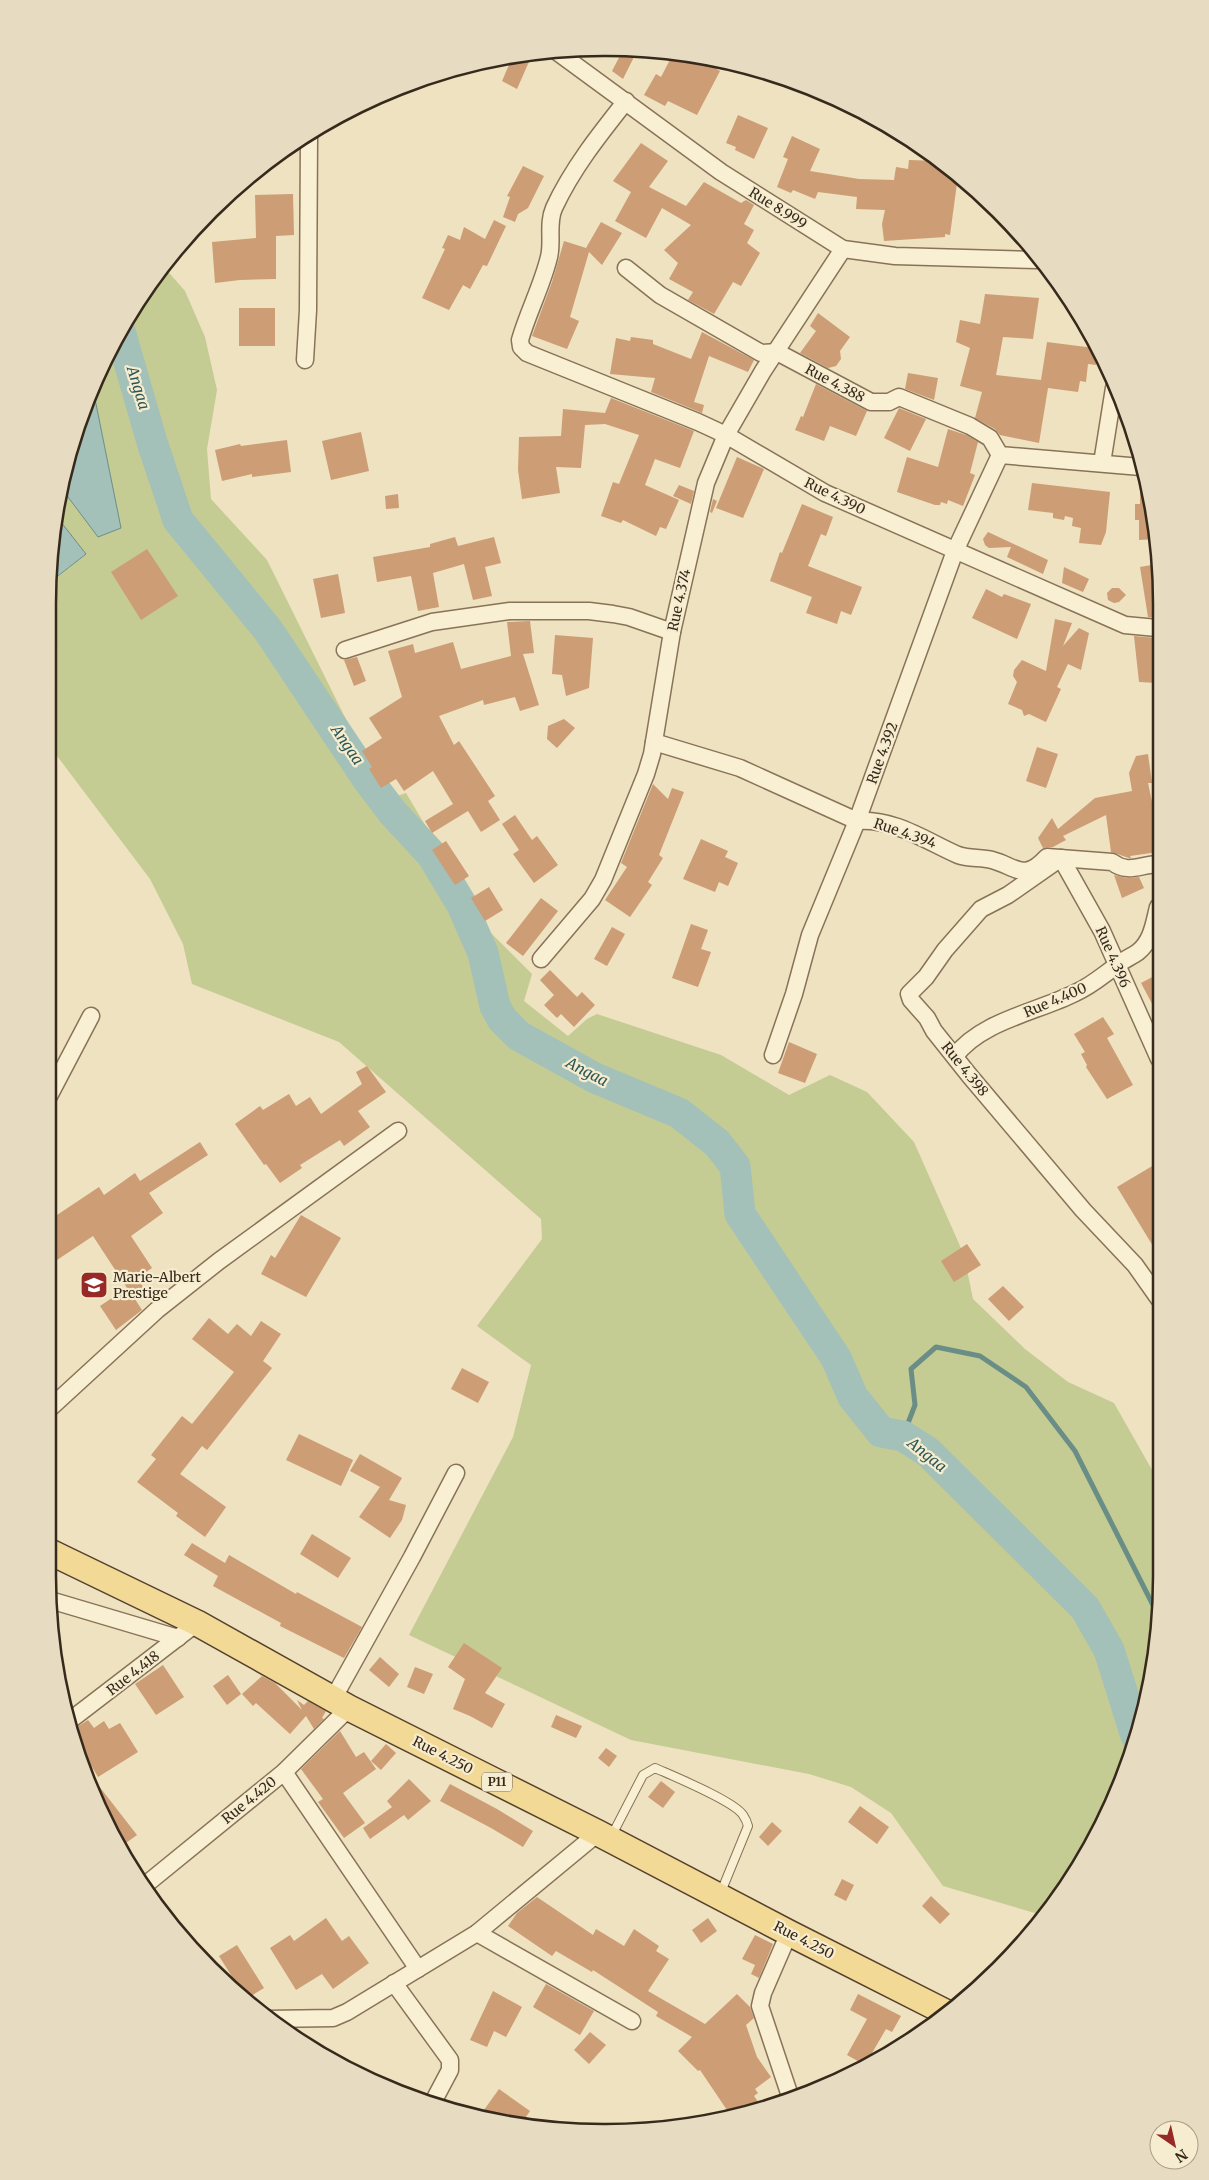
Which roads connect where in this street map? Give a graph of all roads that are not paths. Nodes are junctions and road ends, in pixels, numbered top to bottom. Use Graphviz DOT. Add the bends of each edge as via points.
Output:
graph roads {
  1 [pos="567,57"];
  2 [pos="626,101"];
  3 [pos="309,143"];
  4 [pos="843,249"];
  5 [pos="1030,260"];
  6 [pos="626,268"];
  7 [pos="777,352"];
  8 [pos="305,360"];
  9 [pos="1112,398"];
  10 [pos="726,435"];
  11 [pos="1000,455"];
  12 [pos="1102,463"];
  13 [pos="1135,465"];
  14 [pos="955,550"];
  15 [pos="1153,628"];
  16 [pos="672,632"];
  17 [pos="345,650"];
  18 [pos="654,742"];
  19 [pos="858,821"];
  20 [pos="1060,858"];
  21 [pos="1153,865"];
  22 [pos="1153,930"];
  23 [pos="541,959"];
  24 [pos="1117,964"];
  25 [pos="91,1016"];
  26 [pos="1153,1047"];
  27 [pos="773,1055"];
  28 [pos="955,1056"];
  29 [pos="56,1083"];
  30 [pos="398,1131"];
  31 [pos="1153,1290"];
  32 [pos="56,1403"];
  33 [pos="456,1473"];
  34 [pos="56,1556"];
  35 [pos="57,1601"];
  36 [pos="188,1630"];
  37 [pos="341,1703"];
  38 [pos="75,1717"];
  39 [pos="284,1772"];
  40 [pos="604,1836"];
  41 [pos="150,1881"];
  42 [pos="719,1896"];
  43 [pos="477,1933"];
  44 [pos="789,1933"];
  45 [pos="418,1969"];
  46 [pos="394,1983"];
  47 [pos="939,2009"];
  48 [pos="283,2019"];
  49 [pos="632,2021"];
  50 [pos="789,2092"];
  51 [pos="436,2097"];
  1 -- 2 [label="street, Rue 8.999"];
  2 -- 4 [label="street, Rue 8.999" via="721,172"];
  2 -- 10 [label="street, Rue 4.390" via="583,156 553,210 548,261 524,325 520,347 542,360"];
  3 -- 8 [label="street"];
  4 -- 5 [label="street, Rue 8.999" via="895,256"];
  4 -- 7 [label="street, Rue 4.374"];
  6 -- 7 [label="street, Rue 4.388" via="660,295 761,353"];
  7 -- 10 [label="street, Rue 4.374"];
  7 -- 11 [label="street, Rue 4.388" via="871,402 889,402 900,397 970,426 990,438"];
  9 -- 12 [label="street"];
  10 -- 14 [label="street, Rue 4.390" via="825,493"];
  10 -- 16 [label="street, Rue 4.374" via="706,483"];
  11 -- 12 [label="street"];
  11 -- 14 [label="street, Rue 4.392"];
  12 -- 13 [label="street"];
  14 -- 15 [label="street, Rue 4.390" via="1125,625"];
  14 -- 19 [label="street, Rue 4.392"];
  16 -- 17 [label="street" via="613,614 510,611 432,622"];
  16 -- 18 [label="street, Rue 4.374"];
  18 -- 19 [label="street, Rue 4.394" via="740,768"];
  18 -- 23 [label="street, Rue 4.374" via="638,797 603,880 578,917"];
  19 -- 20 [label="street, Rue 4.394" via="874,820 905,830 960,856 983,858 1018,871 1038,867 1047,857"];
  19 -- 27 [label="street, Rue 4.392" via="810,935 797,987"];
  20 -- 21 [label="street, Rue 4.394" via="1112,862 1128,869"];
  20 -- 24 [label="street, Rue 4.396"];
  20 -- 28 [label="street, Rue 4.398" via="1008,895 981,909 909,994 934,1032"];
  22 -- 24 [label="street, Rue 4.400" via="1140,951"];
  24 -- 26 [label="street, Rue 4.396"];
  24 -- 28 [label="street, Rue 4.400" via="1094,984 988,1030 962,1047"];
  25 -- 29 [label="street"];
  28 -- 31 [label="street, Rue 4.398" via="1077,1202 1135,1265"];
  30 -- 32 [label="street" via="157,1310"];
  33 -- 37 [label="street, Rue 4.420"];
  34 -- 36 [label="main road, Rue 4.250 / P11"];
  35 -- 36 [label="street"];
  36 -- 37 [label="main road, Rue 4.250 / P11"];
  36 -- 38 [label="street, Rue 4.418"];
  37 -- 39 [label="street, Rue 4.420"];
  37 -- 40 [label="main road, Rue 4.250 / P11"];
  39 -- 41 [label="street, Rue 4.420"];
  39 -- 45 [label="street"];
  40 -- 42 [label="main road, Rue 4.250 / P11"];
  40 -- 42 [label="lane" via="643,1775 655,1768 732,1806 743,1814 748,1826"];
  40 -- 43 [label="street"];
  42 -- 44 [label="main road, Rue 4.250 / P11"];
  43 -- 45 [label="street"];
  43 -- 49 [label="street"];
  44 -- 47 [label="main road, Rue 4.250 / P11"];
  44 -- 50 [label="street" via="760,2006"];
  45 -- 46 [label="street"];
  46 -- 48 [label="street" via="333,2018"];
  46 -- 51 [label="street" via="450,2060 450,2070"];
}
